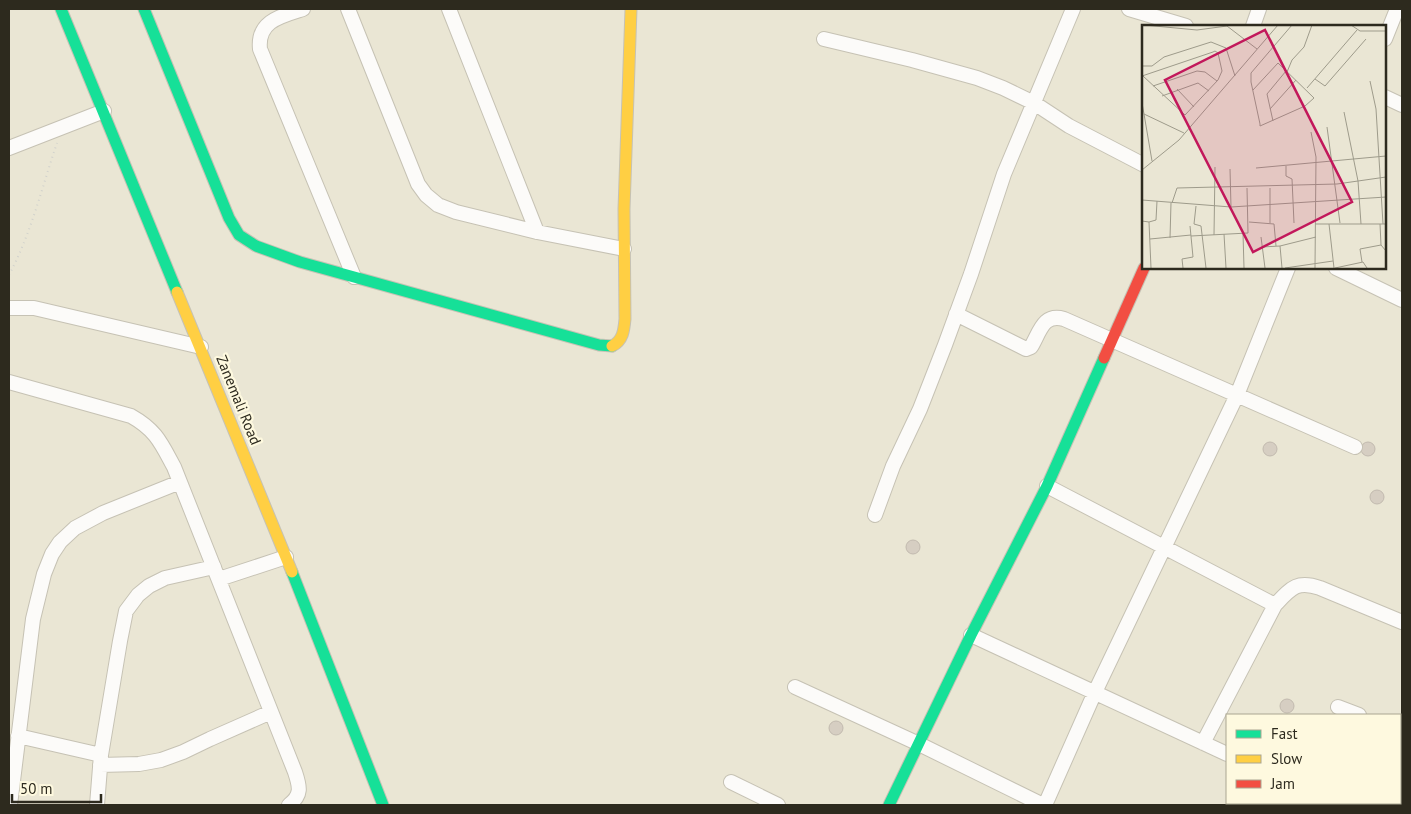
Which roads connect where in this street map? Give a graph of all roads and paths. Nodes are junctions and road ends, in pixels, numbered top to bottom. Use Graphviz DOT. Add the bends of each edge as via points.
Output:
graph roads {
  1 [pos="61,9"];
  2 [pos="144,9"];
  3 [pos="303,9"];
  4 [pos="348,9"];
  5 [pos="449,9"];
  6 [pos="631,9"];
  7 [pos="1073,9"];
  8 [pos="1129,9"];
  9 [pos="1259,9"];
  10 [pos="1397,9"];
  11 [pos="1183,25"];
  12 [pos="1253,25"];
  13 [pos="1386,36"];
  14 [pos="824,39"];
  15 [pos="1386,98"];
  16 [pos="1034,103"];
  17 [pos="1402,105"];
  18 [pos="104,111"];
  19 [pos="62,127"];
  20 [pos="9,148"];
  21 [pos="1142,164"];
  22 [pos="537,232"];
  23 [pos="624,249"];
  24 [pos="1144,269"];
  25 [pos="1288,269"];
  26 [pos="1338,269"];
  27 [pos="9,275"];
  28 [pos="354,277"];
  29 [pos="1402,300"];
  30 [pos="9,308"];
  31 [pos="956,314"];
  32 [pos="1112,339"];
  33 [pos="201,347"];
  34 [pos="9,382"];
  35 [pos="1237,395"];
  36 [pos="1355,448"];
  37 [pos="180,482"];
  38 [pos="1047,486"];
  39 [pos="876,515"];
  40 [pos="1165,548"];
  41 [pos="286,557"];
  42 [pos="217,573"];
  43 [pos="1276,605"];
  44 [pos="1402,622"];
  45 [pos="972,635"];
  46 [pos="795,687"];
  47 [pos="1095,692"];
  48 [pos="1338,707"];
  49 [pos="271,712"];
  50 [pos="1356,714"];
  51 [pos="18,736"];
  52 [pos="1203,743"];
  53 [pos="919,744"];
  54 [pos="1226,754"];
  55 [pos="101,760"];
  56 [pos="731,782"];
  57 [pos="10,805"];
  58 [pos="97,805"];
  59 [pos="289,805"];
  60 [pos="383,805"];
  61 [pos="778,805"];
  62 [pos="889,805"];
  63 [pos="1044,805"];
  1 -- 18 [label="street, Zanemali Road"];
  2 -- 28 [label="street" via="229,218 239,235 256,246"];
  3 -- 28 [label="street" via="279,17 264,28 259,38 260,49"];
  4 -- 22 [label="street" via="418,184 426,195 438,205 456,212"];
  5 -- 22 [label="street"];
  6 -- 23 [label="street"];
  7 -- 16 [label="street"];
  8 -- 11 [label="street"];
  9 -- 12 [label="street"];
  10 -- 13 [label="street"];
  14 -- 16 [label="street" via="977,78"];
  15 -- 17 [label="street"];
  16 -- 21 [label="street" via="1069,126"];
  16 -- 31 [label="street" via="1004,174"];
  18 -- 19 [label="street"];
  18 -- 33 [label="street, Zanemali Road"];
  19 -- 20 [label="street"];
  19 -- 27 [label="path" via="30,228"];
  22 -- 23 [label="street"];
  23 -- 28 [label="street" via="623,332 620,342 612,346 599,346"];
  24 -- 32 [label="street"];
  25 -- 35 [label="street"];
  26 -- 29 [label="street"];
  30 -- 33 [label="street" via="34,308"];
  31 -- 32 [label="street" via="1026,349 1031,347 1047,319 1052,317"];
  31 -- 39 [label="street"];
  32 -- 35 [label="street"];
  32 -- 38 [label="street"];
  33 -- 41 [label="street, Zanemali Road"];
  34 -- 37 [label="street" via="131,416 145,424 158,438"];
  35 -- 36 [label="street"];
  35 -- 40 [label="street"];
  37 -- 42 [label="street"];
  37 -- 51 [label="street" via="102,513 75,528 52,554 33,619"];
  38 -- 40 [label="street"];
  38 -- 45 [label="street"];
  40 -- 43 [label="street"];
  40 -- 47 [label="street"];
  41 -- 42 [label="street"];
  41 -- 60 [label="street, Zanemali Road"];
  42 -- 49 [label="street"];
  42 -- 55 [label="street" via="165,578 138,595 126,612"];
  43 -- 44 [label="street" via="1298,584 1308,584"];
  43 -- 52 [label="street"];
  45 -- 47 [label="street"];
  45 -- 53 [label="street"];
  46 -- 53 [label="street"];
  47 -- 52 [label="street"];
  47 -- 63 [label="street"];
  48 -- 50 [label="street"];
  49 -- 55 [label="street" via="161,760 139,764"];
  49 -- 59 [label="street" via="299,782 300,791"];
  51 -- 55 [label="street"];
  51 -- 57 [label="street"];
  52 -- 54 [label="street"];
  53 -- 62 [label="street"];
  53 -- 63 [label="street"];
  55 -- 58 [label="street"];
  56 -- 61 [label="street"];
}
